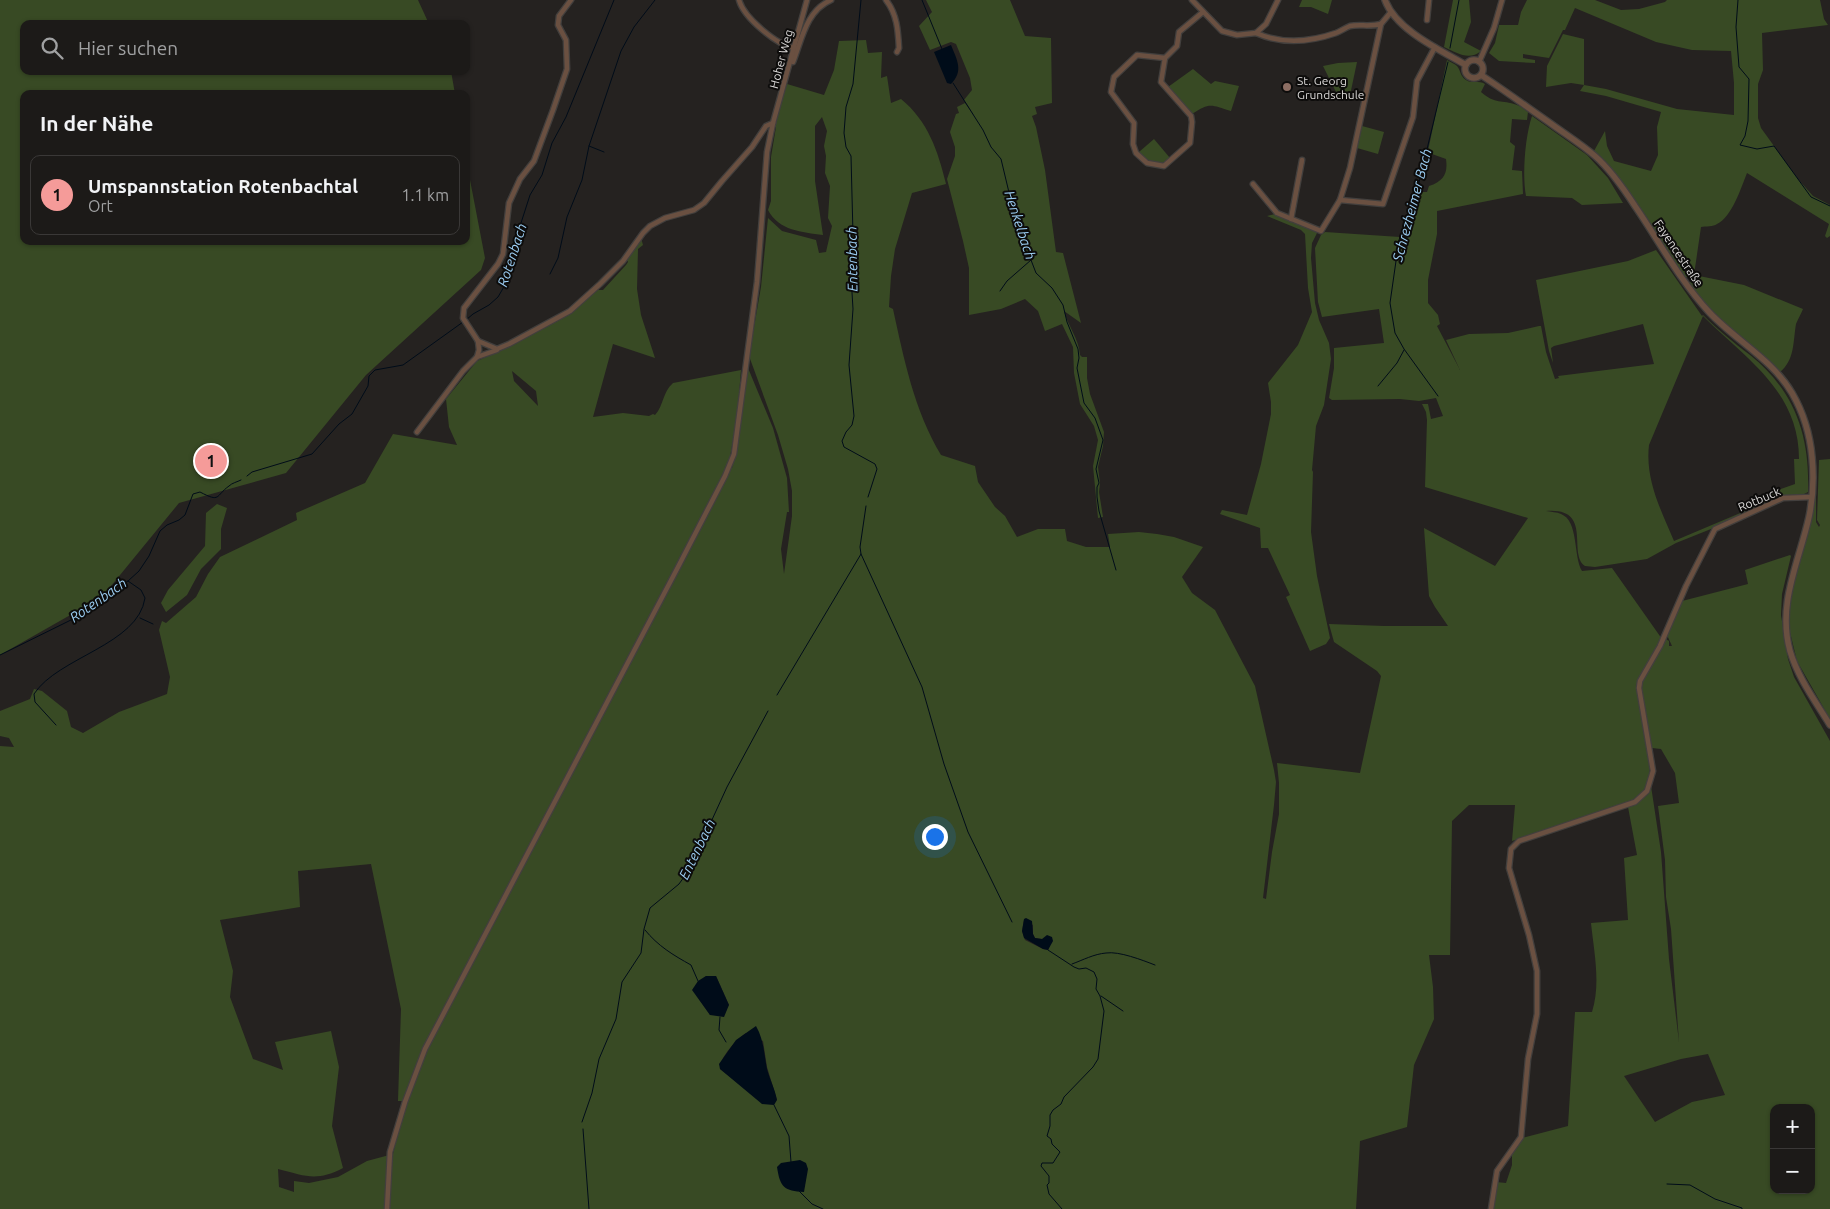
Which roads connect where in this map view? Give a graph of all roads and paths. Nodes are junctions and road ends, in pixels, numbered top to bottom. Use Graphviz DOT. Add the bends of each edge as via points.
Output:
graph roads {
  1 [pos="571,0"];
  2 [pos="739,0"];
  3 [pos="807,0"];
  4 [pos="831,0"];
  5 [pos="886,0"];
  6 [pos="1192,0"];
  7 [pos="1278,0"];
  8 [pos="1385,0"];
  9 [pos="1429,0"];
  10 [pos="1502,0"];
  11 [pos="1203,12"];
  12 [pos="1391,12"];
  13 [pos="1427,20"];
  14 [pos="1381,24"];
  15 [pos="1256,33"];
  16 [pos="1435,47"];
  17 [pos="794,48"];
  18 [pos="897,52"];
  19 [pos="1165,58"];
  20 [pos="1479,62"];
  21 [pos="790,64"];
  22 [pos="1466,65"];
  23 [pos="1481,74"];
  24 [pos="773,123"];
  25 [pos="1302,160"];
  26 [pos="1253,184"];
  27 [pos="1340,200"];
  28 [pos="1291,219"];
  29 [pos="478,341"];
  30 [pos="498,349"];
  31 [pos="477,357"];
  32 [pos="417,432"];
  33 [pos="1812,497"];
  34 [pos="1830,725"];
  35 [pos="387,1209"];
  36 [pos="1491,1209"];
  1 -- 29 [label="street" via="559,16 558,25 566,40 567,69 534,161 520,179 509,203 503,254 464,308 463,318"];
  2 -- 17 [label="street" via="751,20 785,46"];
  3 -- 17 [label="street, Hoher Weg"];
  4 -- 21 [label="street" via="812,13 794,62"];
  5 -- 18 [label="street" via="896,20"];
  6 -- 11 [label="street"];
  7 -- 15 [label="street" via="1266,24"];
  8 -- 12 [label="street, Fayencestraße"];
  9 -- 13 [label="street"];
  10 -- 20 [label="street"];
  11 -- 15 [label="street" via="1222,31 1237,35"];
  11 -- 19 [label="street" via="1179,32 1177,46"];
  12 -- 14 [label="street"];
  12 -- 16 [label="street, Fayencestraße" via="1408,30"];
  14 -- 15 [label="street" via="1352,26 1301,41 1269,38"];
  14 -- 27 [label="street"];
  16 -- 22 [label="street, Fayencestraße"];
  16 -- 27 [label="street" via="1416,81 1412,117 1383,204"];
  17 -- 21 [label="street, Hoher Weg"];
  19 -- 19 [label="street" via="1161,82 1191,116 1192,122 1190,143 1164,166 1147,163 1136,152 1134,123 1111,92 1114,77 1137,55"];
  20 -- 22 [label="street" via="1472,60"];
  20 -- 23 [label="street"];
  21 -- 24 [label="street, Hoher Weg"];
  22 -- 23 [label="street, Fayencestraße" via="1466,74 1470,77 1476,78"];
  23 -- 33 [label="street, Fayencestraße" via="1596,157 1616,179 1708,311 1780,375 1799,407 1807,429 1812,458"];
  24 -- 30 [label="street" via="766,126 704,203 694,210 650,226 622,261 570,311"];
  24 -- 35 [label="street, Hoher Weg" via="767,152 756,282 734,454 425,1049 390,1152"];
  25 -- 28 [label="street"];
  26 -- 28 [label="street" via="1277,213"];
  27 -- 28 [label="street" via="1321,231"];
  29 -- 30 [label="street"];
  29 -- 31 [label="street"];
  30 -- 31 [label="street"];
  31 -- 32 [label="street"];
  33 -- 34 [label="street, Fayencestraße" via="1786,602 1786,624 1790,650 1801,677"];
  33 -- 36 [label="street, Rotbuck" via="1783,498 1715,529 1640,681 1653,771 1647,791 1636,802 1519,841 1510,849 1509,868 1537,971 1537,1014 1528,1059 1522,1137 1497,1171"];
}
